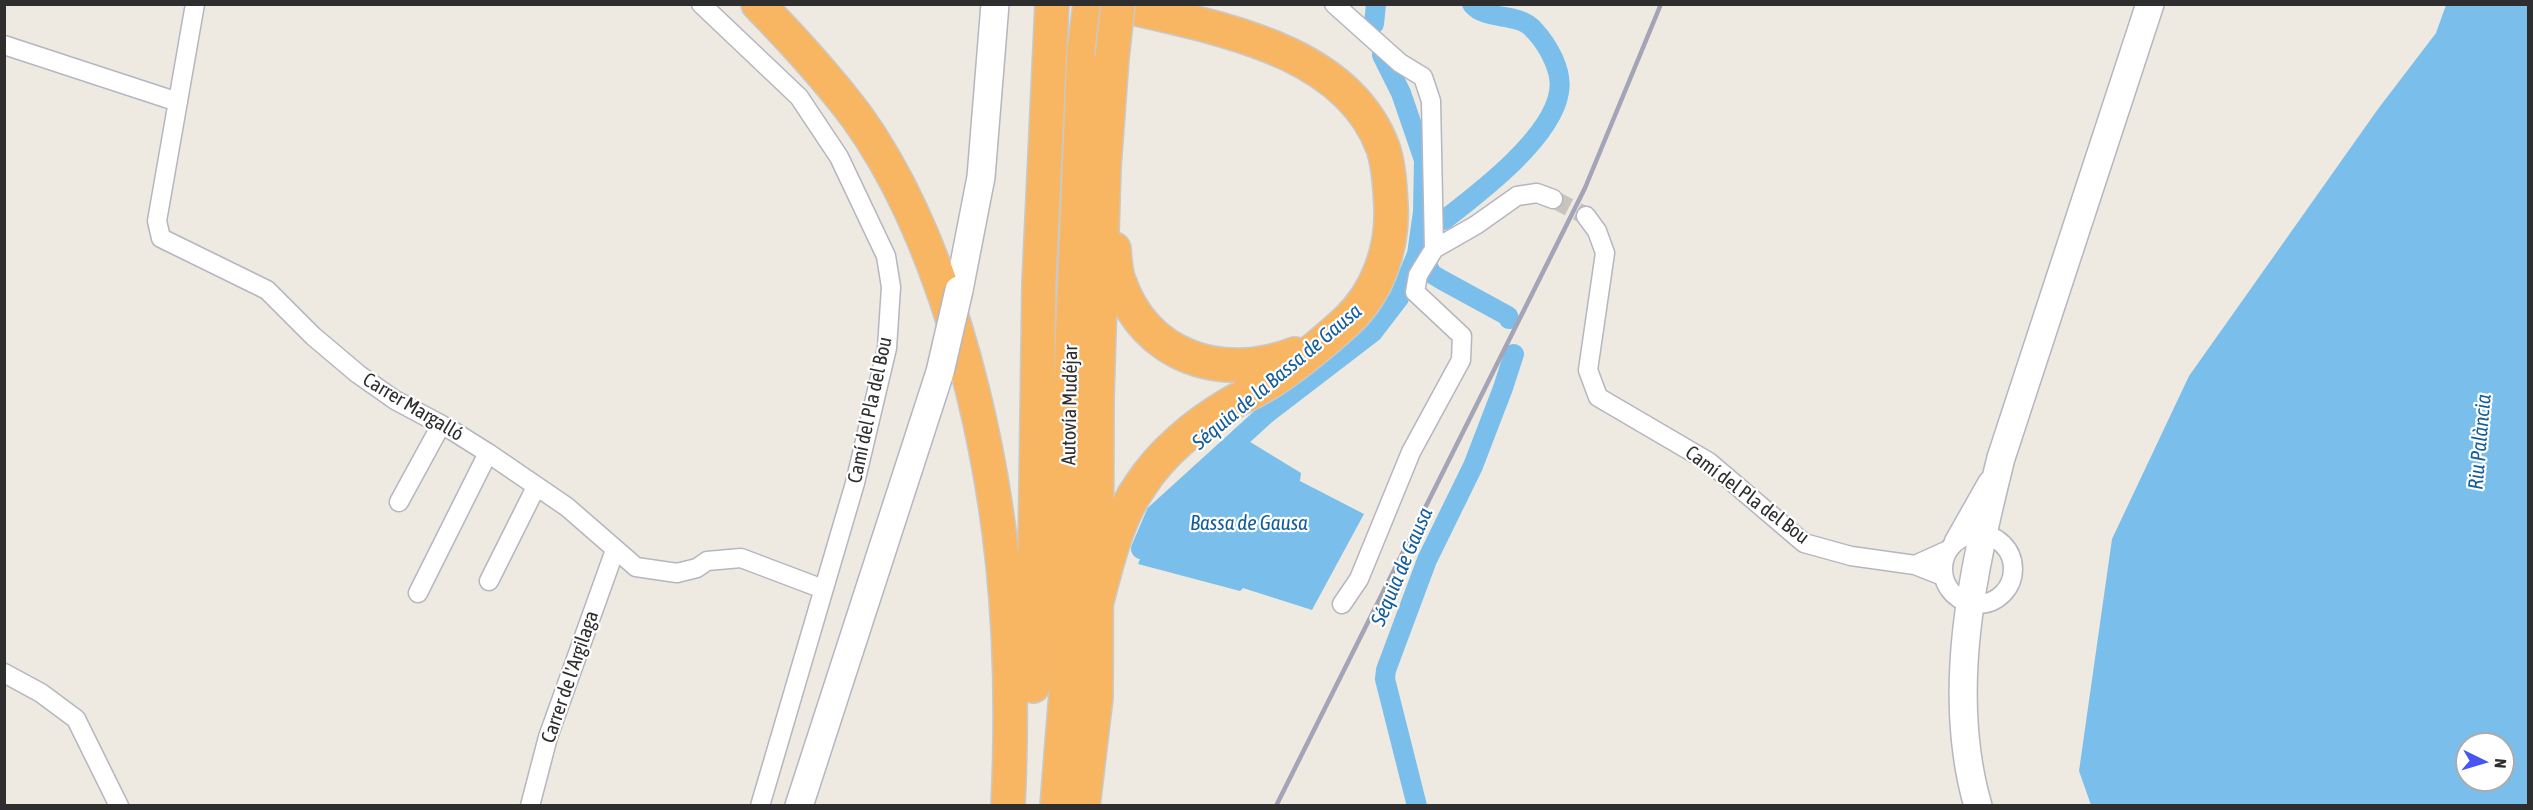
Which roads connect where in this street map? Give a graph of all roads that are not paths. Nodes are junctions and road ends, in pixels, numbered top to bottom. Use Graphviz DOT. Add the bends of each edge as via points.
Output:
graph roads {
  1 [pos="195,4"];
  2 [pos="701,4"];
  3 [pos="758,4"];
  4 [pos="1052,4"];
  5 [pos="1090,4"];
  6 [pos="1117,4"];
  7 [pos="1334,4"];
  8 [pos="2150,4"];
  9 [pos="994,17"];
  10 [pos="4,45"];
  11 [pos="1098,54"];
  12 [pos="178,102"];
  13 [pos="1553,199"];
  14 [pos="1586,216"];
  15 [pos="1434,249"];
  16 [pos="1322,343"];
  17 [pos="441,425"];
  18 [pos="488,453"];
  19 [pos="2001,459"];
  20 [pos="536,487"];
  21 [pos="399,502"];
  22 [pos="1982,533"];
  23 [pos="1950,546"];
  24 [pos="615,550"];
  25 [pos="1914,565"];
  26 [pos="1942,576"];
  27 [pos="489,581"];
  28 [pos="823,589"];
  29 [pos="418,593"];
  30 [pos="1096,604"];
  31 [pos="1342,604"];
  32 [pos="1970,604"];
  33 [pos="4,673"];
  34 [pos="119,806"];
  35 [pos="530,806"];
  36 [pos="760,806"];
  37 [pos="799,806"];
  38 [pos="1008,806"];
  39 [pos="1028,806"];
  40 [pos="1057,806"];
  41 [pos="1083,806"];
  42 [pos="1978,806"];
  1 -- 12 [label="street, Carrer Margalló"];
  2 -- 28 [label="street, Camí del Pla del Bou" via="799,98 839,157 886,256 891,287 887,348 855,483"];
  3 -- 38 [label="highway" via="857,118 908,203 942,283 973,387 1002,549 1011,648"];
  4 -- 39 [label="highway, Autovía Mudéjar" via="1039,271"];
  5 -- 11 [label="highway, Autovía Mudéjar"];
  6 -- 11 [label="highway, bridge"];
  6 -- 16 [label="highway" via="1291,54 1345,92 1364,114 1383,148 1390,181 1392,226 1385,260 1371,290 1350,318"];
  7 -- 15 [label="street" via="1400,63 1422,77 1431,101"];
  8 -- 19 [label="main road"];
  9 -- 37 [label="main road, bridge" via="981,177 940,372"];
  10 -- 12 [label="street"];
  11 -- 16 [label="highway" via="1113,244 1118,279 1132,310 1151,334 1172,348 1197,360 1225,366 1251,366"];
  11 -- 30 [label="highway" via="1104,167"];
  11 -- 40 [label="highway, Autovía Mudéjar" via="1070,396 1066,693"];
  12 -- 17 [label="street, Carrer Margalló" via="157,221 161,238 267,290 358,374"];
  13 -- 15 [label="street" via="1537,193 1517,196"];
  14 -- 25 [label="street, Camí del Pla del Bou" via="1605,253 1588,370 1598,398 1709,462 1804,543 1851,556"];
  15 -- 31 [label="street" via="1418,274 1415,292 1462,336 1461,360 1411,452 1359,579"];
  16 -- 30 [label="highway" via="1274,380 1202,423 1167,452 1139,486 1115,536"];
  17 -- 18 [label="street, Carrer Margalló"];
  17 -- 21 [label="street"];
  18 -- 20 [label="street, Carrer Margalló"];
  18 -- 29 [label="street"];
  19 -- 22 [label="main road"];
  19 -- 23 [label="street"];
  20 -- 24 [label="street, Carrer Margalló" via="567,507"];
  20 -- 27 [label="street"];
  22 -- 23 [label="street"];
  22 -- 32 [label="main road"];
  22 -- 32 [label="street" via="2002,542 2012,558 2012,576 2004,593 1988,603"];
  23 -- 25 [label="street"];
  23 -- 26 [label="street"];
  24 -- 28 [label="street, Carrer Margalló" via="636,567 677,573 707,561 741,558"];
  24 -- 35 [label="street, Carrer de l'Argilaga" via="548,737"];
  25 -- 26 [label="street, Camí del Pla del Bou"];
  26 -- 32 [label="street" via="1952,594"];
  28 -- 36 [label="street, Camí del Pla del Bou"];
  30 -- 41 [label="highway" via="1096,696"];
  32 -- 42 [label="main road" via="1961,698 1970,780"];
  33 -- 34 [label="street" via="76,718"];
}
